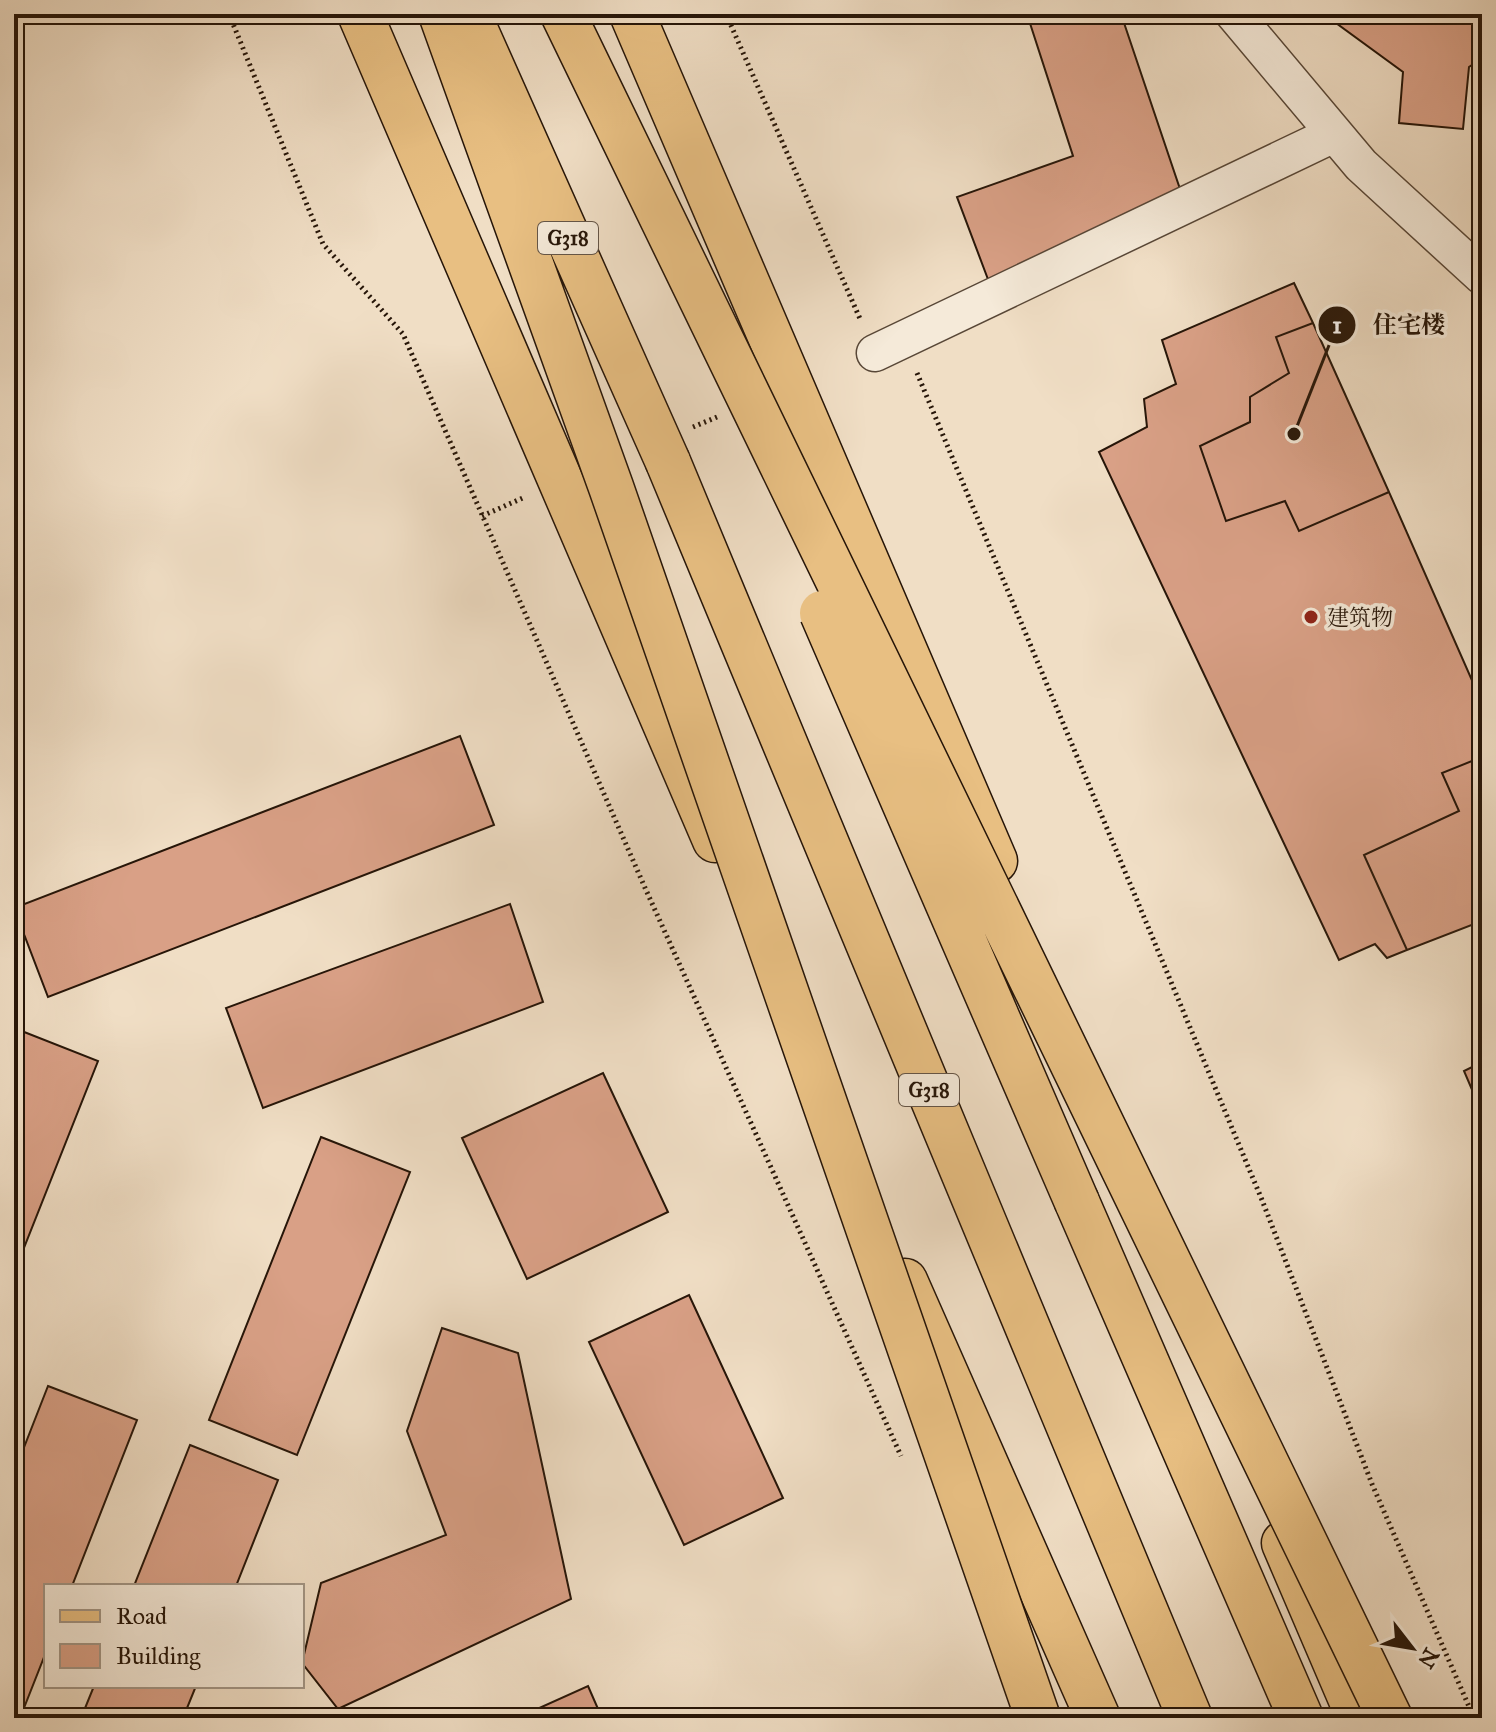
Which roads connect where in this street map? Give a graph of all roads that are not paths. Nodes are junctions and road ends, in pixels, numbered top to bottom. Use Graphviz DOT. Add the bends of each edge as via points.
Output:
graph roads {
  1 [pos="360,14"];
  2 [pos="441,14"];
  3 [pos="469,14"];
  4 [pos="562,14"];
  5 [pos="632,14"];
  6 [pos="1234,14"];
  7 [pos="1334,134"];
  8 [pos="1482,276"];
  9 [pos="889,346"];
  10 [pos="1038,1718"];
  11 [pos="1098,1718"];
  12 [pos="1190,1718"];
  13 [pos="1301,1718"];
  14 [pos="1359,1718"];
  15 [pos="1390,1718"];
  1 -- 11 [label="main road" via="884,1234"];
  2 -- 10 [label="main road, bridge" via="611,487"];
  3 -- 12 [label="main road, G318, bridge" via="668,462"];
  4 -- 13 [label="main road, bridge"];
  4 -- 15 [label="main road, bridge"];
  5 -- 14 [label="main road"];
  6 -- 7 [label="street"];
  7 -- 8 [label="street"];
  7 -- 9 [label="street"];
}
